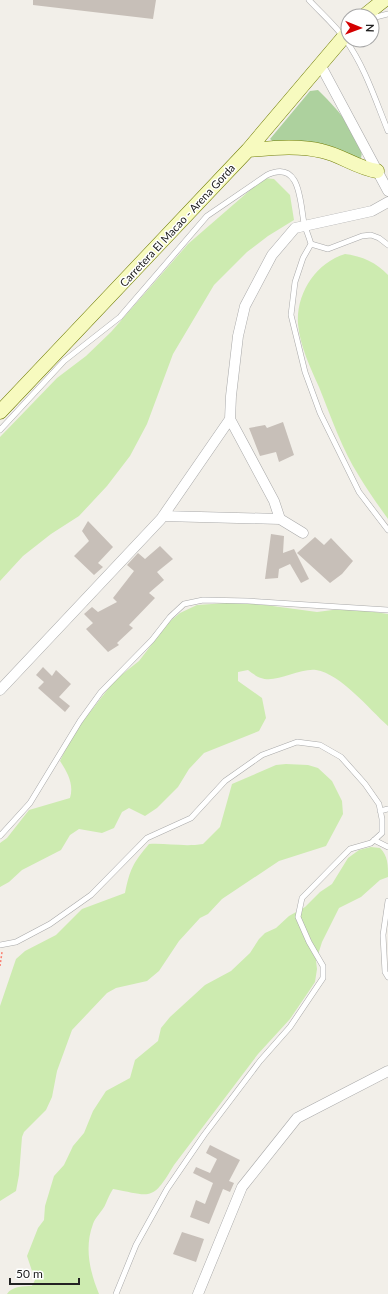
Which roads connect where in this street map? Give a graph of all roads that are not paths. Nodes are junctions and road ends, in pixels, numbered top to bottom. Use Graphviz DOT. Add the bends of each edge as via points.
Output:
graph roads {
  1 [pos="309,0"];
  2 [pos="384,0"];
  3 [pos="374,8"];
  4 [pos="340,29"];
  5 [pos="340,42"];
  6 [pos="352,48"];
  7 [pos="321,66"];
  8 [pos="388,131"];
  9 [pos="248,150"];
  10 [pos="377,171"];
  11 [pos="388,191"];
  12 [pos="388,202"];
  13 [pos="304,224"];
  14 [pos="311,244"];
  15 [pos="388,245"];
  16 [pos="0,412"];
  17 [pos="230,419"];
  18 [pos="0,430"];
  19 [pos="163,516"];
  20 [pos="280,519"];
  21 [pos="388,530"];
  22 [pos="303,533"];
  23 [pos="388,610"];
  24 [pos="0,690"];
  25 [pos="388,809"];
  26 [pos="380,811"];
  27 [pos="0,836"];
  28 [pos="374,840"];
  29 [pos="388,847"];
  30 [pos="388,901"];
  31 [pos="2,946"];
  32 [pos="388,977"];
  33 [pos="388,1071"];
  34 [pos="116,1294"];
  35 [pos="198,1294"];
  1 -- 4 [label="lane"];
  2 -- 3 [label="street"];
  5 -- 7 [label="street, Carretera El Macao - Arena Gorda"];
  6 -- 8 [label="lane"];
  7 -- 9 [label="street, Carretera El Macao - Arena Gorda"];
  7 -- 10 [label="street"];
  9 -- 10 [label="street" via="309,148 324,151 364,169"];
  9 -- 16 [label="street, Carretera El Macao - Arena Gorda"];
  10 -- 11 [label="street"];
  12 -- 13 [label="street" via="372,211"];
  13 -- 14 [label="lane"];
  13 -- 17 [label="street" via="294,228 272,255 245,306 238,336"];
  13 -- 18 [label="lane" via="297,186 292,176 282,172 267,175 219,207 207,216 120,317 64,361"];
  14 -- 15 [label="lane" via="328,249 371,235"];
  14 -- 21 [label="lane" via="295,282 291,315 305,372 320,413 359,492"];
  17 -- 19 [label="street"];
  17 -- 20 [label="street" via="274,501"];
  19 -- 20 [label="street"];
  19 -- 24 [label="street"];
  20 -- 22 [label="street"];
  23 -- 27 [label="lane" via="248,601 203,600 184,604 101,692 80,721 30,803"];
  25 -- 26 [label="lane"];
  26 -- 28 [label="lane" via="382,833"];
  26 -- 31 [label="lane" via="379,804 365,784 341,757 320,745 297,742 262,756 225,781 191,818 147,838 91,895 50,924"];
  28 -- 29 [label="lane"];
  28 -- 34 [label="lane" via="350,849 302,898 298,918 323,966 323,978 290,1027 260,1061 167,1189 136,1245"];
  30 -- 32 [label="lane" via="383,935 385,972"];
  33 -- 35 [label="street" via="297,1118 242,1187"];
}
